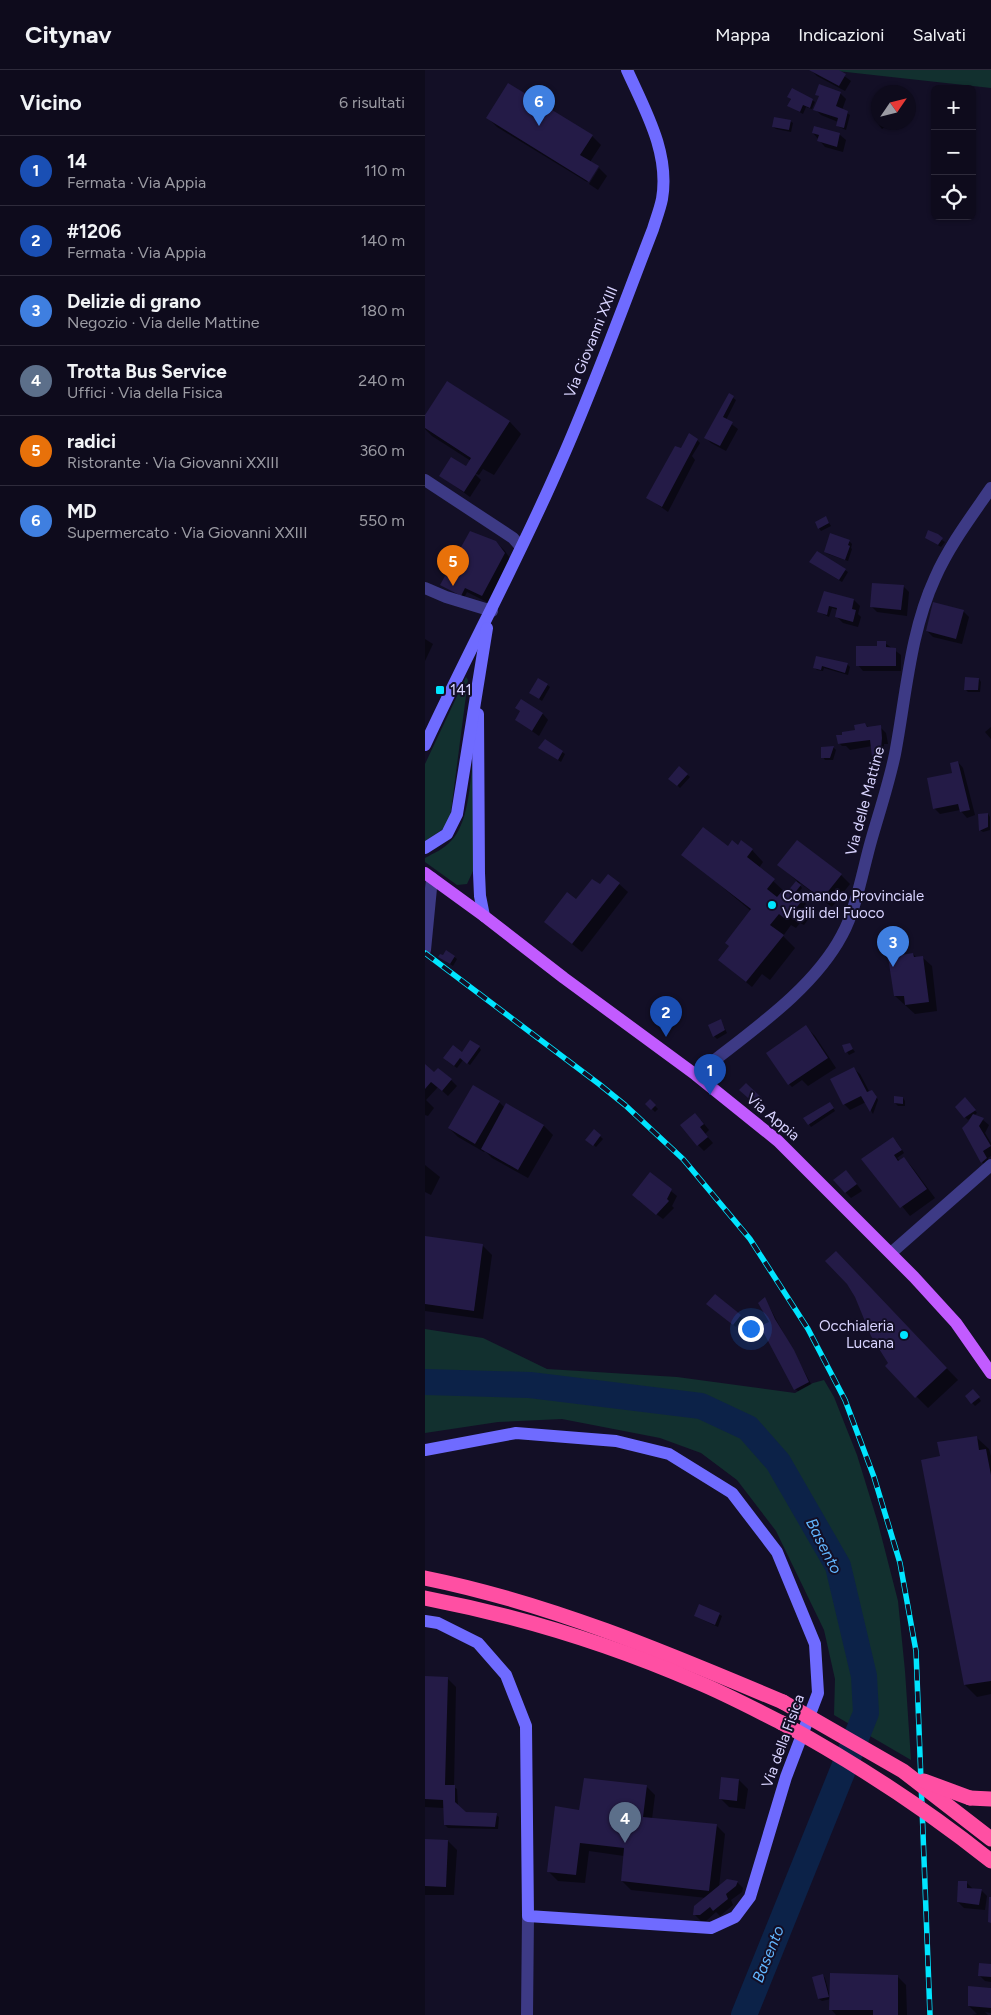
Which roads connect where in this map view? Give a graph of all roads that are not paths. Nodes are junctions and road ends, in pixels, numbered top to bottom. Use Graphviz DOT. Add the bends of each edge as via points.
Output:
graph roads {
  1 [pos="627,70"];
  2 [pos="425,480"];
  3 [pos="991,488"];
  4 [pos="521,547"];
  5 [pos="425,588"];
  6 [pos="490,614"];
  7 [pos="478,692"];
  8 [pos="425,745"];
  9 [pos="425,848"];
  10 [pos="429,876"];
  11 [pos="484,916"];
  12 [pos="425,950"];
  13 [pos="696,1075"];
  14 [pos="991,1165"];
  15 [pos="891,1253"];
  16 [pos="991,1373"];
  17 [pos="425,1450"];
  18 [pos="425,1578"];
  19 [pos="425,1598"];
  20 [pos="425,1621"];
  21 [pos="903,1771"];
  22 [pos="991,1799"];
  23 [pos="991,1840"];
  24 [pos="991,1861"];
  25 [pos="528,1916"];
  26 [pos="527,2015"];
  1 -- 4 [label="street, Via Giovanni XXIII" via="661,155 662,200 558,468"];
  2 -- 4 [label="street" via="513,538"];
  3 -- 13 [label="street, Via delle Mattine" via="946,557 919,621 894,757 843,934 821,966 790,1000"];
  4 -- 6 [label="street, Via Giovanni XXIII"];
  5 -- 6 [label="street"];
  6 -- 7 [label="street"];
  6 -- 8 [label="street"];
  7 -- 9 [label="street" via="457,814 447,834"];
  7 -- 11 [label="street" via="479,872"];
  10 -- 11 [label="main road, Via Appia"];
  10 -- 12 [label="street"];
  11 -- 13 [label="main road, Via Appia"];
  13 -- 15 [label="main road, Via Appia" via="777,1141"];
  14 -- 15 [label="street"];
  15 -- 16 [label="main road, Via Appia" via="955,1323"];
  17 -- 25 [label="street, Via della Fisica" via="516,1433 616,1441 669,1454 732,1493 777,1552 815,1644 818,1693 786,1777 750,1897 735,1917 711,1928"];
  18 -- 21 [label="highway, bridge" via="531,1605 691,1663 783,1702"];
  19 -- 24 [label="highway, bridge" via="472,1607 585,1639 697,1682 832,1750"];
  20 -- 25 [label="street" via="438,1623 478,1643 506,1675 526,1726"];
  21 -- 22 [label="highway, bridge" via="970,1798"];
  21 -- 23 [label="highway, bridge"];
  25 -- 26 [label="street"];
}
